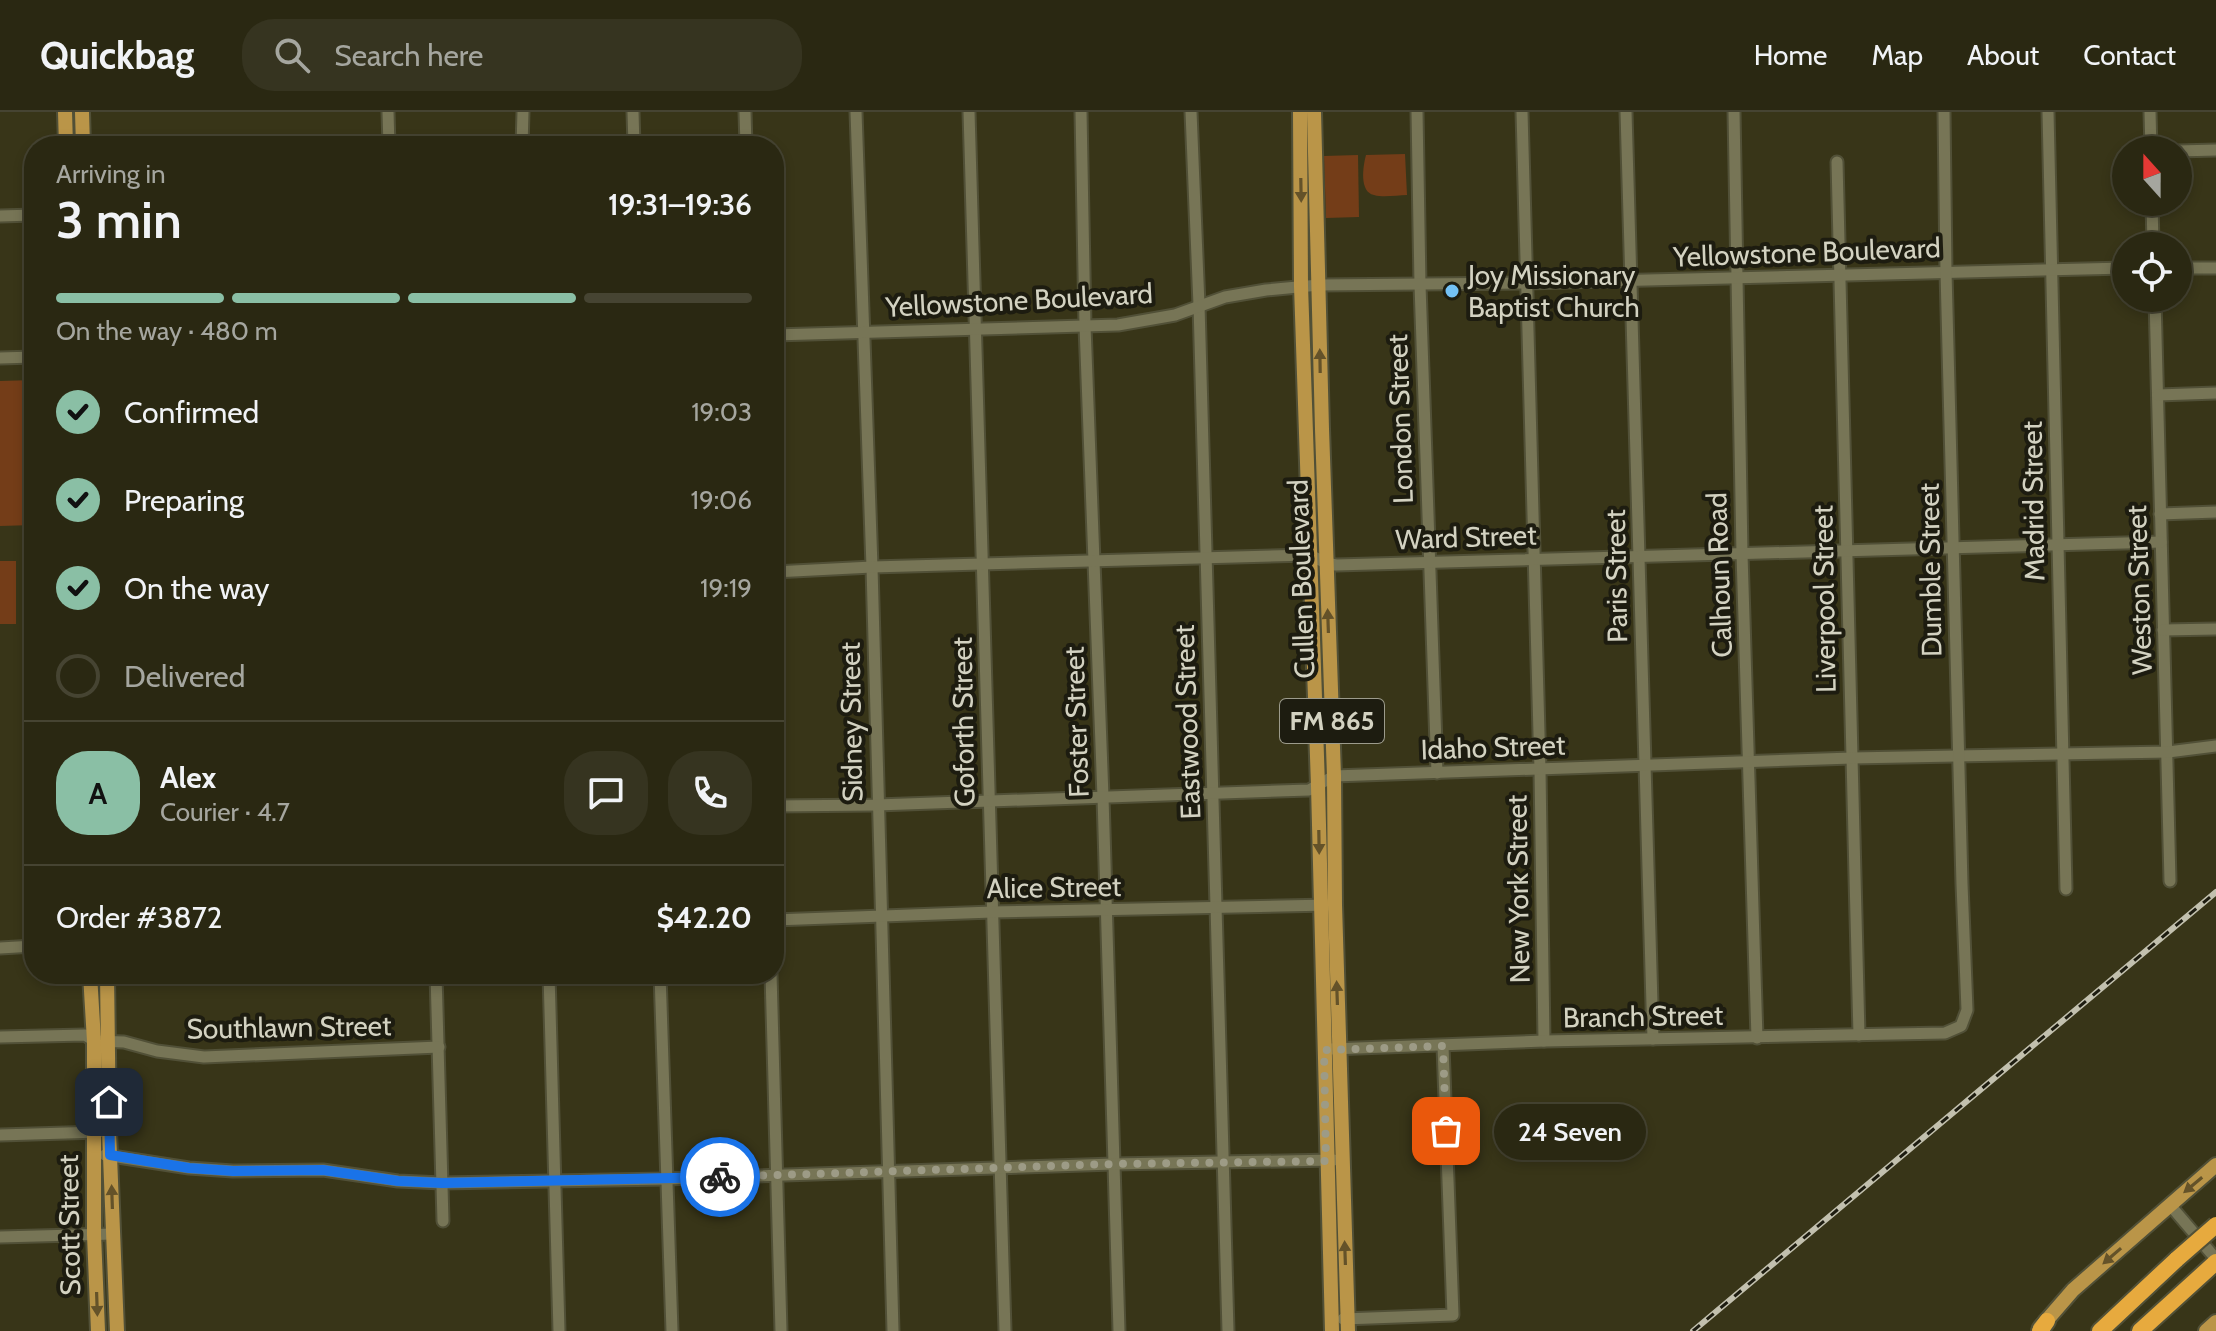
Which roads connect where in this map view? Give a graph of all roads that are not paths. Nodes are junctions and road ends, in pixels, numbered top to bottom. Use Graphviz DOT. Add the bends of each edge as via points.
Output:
graph roads {
  1 [pos="65,112"];
  2 [pos="82,112"];
  3 [pos="388,112"];
  4 [pos="523,112"];
  5 [pos="633,112"];
  6 [pos="745,112"];
  7 [pos="856,112"];
  8 [pos="969,112"];
  9 [pos="1081,112"];
  10 [pos="1191,112"];
  11 [pos="1300,112"];
  12 [pos="1314,112"];
  13 [pos="1417,112"];
  14 [pos="1522,112"];
  15 [pos="1626,112"];
  16 [pos="1734,112"];
  17 [pos="1944,112"];
  18 [pos="2048,112"];
  19 [pos="2150,112"];
  20 [pos="66,136"];
  21 [pos="83,136"];
  22 [pos="389,136"];
  23 [pos="522,136"];
  24 [pos="634,136"];
  25 [pos="746,136"];
  26 [pos="2151,136"];
  27 [pos="2216,150"];
  28 [pos="2192,151"];
  29 [pos="1837,162"];
  30 [pos="24,215"];
  31 [pos="0,216"];
  32 [pos="2112,268"];
  33 [pos="2192,268"];
  34 [pos="2216,268"];
  35 [pos="2053,270"];
  36 [pos="1946,272"];
  37 [pos="1840,275"];
  38 [pos="1737,277"];
  39 [pos="1631,281"];
  40 [pos="1525,283"];
  41 [pos="1319,285"];
  42 [pos="1420,285"];
  43 [pos="1301,286"];
  44 [pos="1199,305"];
  45 [pos="2155,312"];
  46 [pos="1085,326"];
  47 [pos="974,331"];
  48 [pos="862,333"];
  49 [pos="784,335"];
  50 [pos="24,357"];
  51 [pos="0,358"];
  52 [pos="2216,393"];
  53 [pos="2158,395"];
  54 [pos="1314,429"];
  55 [pos="2216,512"];
  56 [pos="2160,514"];
  57 [pos="2161,542"];
  58 [pos="2057,545"];
  59 [pos="1954,548"];
  60 [pos="1847,551"];
  61 [pos="1742,554"];
  62 [pos="1310,555"];
  63 [pos="1640,556"];
  64 [pos="1205,558"];
  65 [pos="1533,559"];
  66 [pos="1094,562"];
  67 [pos="1429,562"];
  68 [pos="983,563"];
  69 [pos="1326,563"];
  70 [pos="872,567"];
  71 [pos="784,571"];
  72 [pos="2216,629"];
  73 [pos="2163,630"];
  74 [pos="1330,671"];
  75 [pos="1314,672"];
  76 [pos="2216,746"];
  77 [pos="2168,752"];
  78 [pos="2063,753"];
  79 [pos="1959,757"];
  80 [pos="1852,758"];
  81 [pos="1748,763"];
  82 [pos="1644,766"];
  83 [pos="1540,770"];
  84 [pos="1437,773"];
  85 [pos="1334,776"];
  86 [pos="1318,786"];
  87 [pos="1213,793"];
  88 [pos="1103,797"];
  89 [pos="988,800"];
  90 [pos="877,805"];
  91 [pos="784,806"];
  92 [pos="2170,881"];
  93 [pos="2066,889"];
  94 [pos="1327,905"];
  95 [pos="1216,908"];
  96 [pos="1105,910"];
  97 [pos="992,912"];
  98 [pos="882,917"];
  99 [pos="784,920"];
  100 [pos="24,947"];
  101 [pos="0,948"];
  102 [pos="92,984"];
  103 [pos="106,984"];
  104 [pos="436,984"];
  105 [pos="549,984"];
  106 [pos="660,984"];
  107 [pos="771,984"];
  108 [pos="1961,1026"];
  109 [pos="1859,1035"];
  110 [pos="0,1037"];
  111 [pos="1757,1038"];
  112 [pos="1653,1039"];
  113 [pos="1544,1041"];
  114 [pos="101,1042"];
  115 [pos="1443,1046"];
  116 [pos="439,1047"];
  117 [pos="1332,1049"];
  118 [pos="109,1131"];
  119 [pos="93,1132"];
  120 [pos="0,1135"];
  121 [pos="93,1155"];
  122 [pos="110,1155"];
  123 [pos="1342,1160"];
  124 [pos="1326,1161"];
  125 [pos="1223,1163"];
  126 [pos="1113,1164"];
  127 [pos="2216,1165"];
  128 [pos="999,1168"];
  129 [pos="890,1171"];
  130 [pos="776,1175"];
  131 [pos="665,1179"];
  132 [pos="554,1182"];
  133 [pos="442,1183"];
  134 [pos="2170,1205"];
  135 [pos="443,1221"];
  136 [pos="2216,1225"];
  137 [pos="113,1234"];
  138 [pos="94,1235"];
  139 [pos="0,1237"];
  140 [pos="2216,1260"];
  141 [pos="2216,1322"];
  142 [pos="1332,1325"];
  143 [pos="1348,1325"];
  144 [pos="2042,1328"];
  145 [pos="98,1331"];
  146 [pos="117,1331"];
  147 [pos="559,1331"];
  148 [pos="672,1331"];
  149 [pos="781,1331"];
  150 [pos="893,1331"];
  151 [pos="1005,1331"];
  152 [pos="1119,1331"];
  153 [pos="1228,1331"];
  154 [pos="2100,1331"];
  155 [pos="2140,1331"];
  156 [pos="2206,1331"];
  1 -- 20 [label="main road"];
  2 -- 21 [label="main road"];
  3 -- 22 [label="street"];
  4 -- 23 [label="street"];
  5 -- 24 [label="street"];
  6 -- 25 [label="street"];
  7 -- 48 [label="street, Sidney Street"];
  8 -- 47 [label="street, Goforth Street"];
  9 -- 46 [label="street, Foster Street"];
  10 -- 44 [label="street, Eastwood Street"];
  11 -- 43 [label="main road, Cullen Boulevard / FM 865, one-way"];
  12 -- 41 [label="main road, Cullen Boulevard / FM 865"];
  13 -- 42 [label="street, London Street"];
  14 -- 40 [label="street, New York Street"];
  15 -- 39 [label="street, Paris Street"];
  16 -- 38 [label="street, Calhoun Road"];
  17 -- 36 [label="street, Dumble Street"];
  18 -- 35 [label="street, Madrid Street"];
  19 -- 26 [label="street"];
  27 -- 28 [label="street"];
  29 -- 37 [label="street, Liverpool Street"];
  30 -- 31 [label="street"];
  32 -- 35 [label="street, Yellowstone Boulevard"];
  33 -- 34 [label="street"];
  35 -- 36 [label="street, Yellowstone Boulevard"];
  35 -- 58 [label="street, Madrid Street"];
  36 -- 37 [label="street, Yellowstone Boulevard"];
  36 -- 59 [label="street, Dumble Street"];
  37 -- 38 [label="street, Yellowstone Boulevard"];
  37 -- 60 [label="street, Liverpool Street"];
  38 -- 39 [label="street, Yellowstone Boulevard"];
  38 -- 61 [label="street, Calhoun Road"];
  39 -- 40 [label="street, Yellowstone Boulevard"];
  39 -- 63 [label="street, Paris Street"];
  40 -- 42 [label="street, Yellowstone Boulevard"];
  40 -- 65 [label="street, New York Street"];
  41 -- 42 [label="street, Yellowstone Boulevard"];
  41 -- 43 [label="street, Yellowstone Boulevard"];
  54 -- 41 [label="main road, Cullen Boulevard / FM 865, one-way"];
  42 -- 67 [label="street, London Street"];
  43 -- 44 [label="street, Yellowstone Boulevard"];
  43 -- 54 [label="main road, Cullen Boulevard / FM 865"];
  44 -- 46 [label="street, Yellowstone Boulevard" via="1150,320"];
  44 -- 64 [label="street, Eastwood Street"];
  45 -- 53 [label="street, Weston Street"];
  46 -- 47 [label="street, Yellowstone Boulevard"];
  46 -- 66 [label="street, Foster Street"];
  47 -- 48 [label="street, Yellowstone Boulevard"];
  47 -- 68 [label="street, Goforth Street"];
  48 -- 49 [label="street, Yellowstone Boulevard"];
  48 -- 70 [label="street, Sidney Street"];
  50 -- 51 [label="street"];
  52 -- 53 [label="street"];
  53 -- 56 [label="street, Weston Street"];
  54 -- 62 [label="main road, Cullen Boulevard / FM 865"];
  54 -- 69 [label="main road, Cullen Boulevard / FM 865"];
  55 -- 56 [label="street"];
  56 -- 57 [label="street, Weston Street"];
  57 -- 58 [label="street, Ward Street"];
  57 -- 73 [label="street, Weston Street"];
  58 -- 59 [label="street, Ward Street"];
  58 -- 78 [label="street, Madrid Street"];
  59 -- 60 [label="street, Ward Street"];
  59 -- 79 [label="street, Dumble Street"];
  60 -- 61 [label="street, Ward Street"];
  60 -- 80 [label="street, Liverpool Street"];
  61 -- 63 [label="street, Ward Street"];
  61 -- 81 [label="street, Calhoun Road"];
  62 -- 64 [label="street, Ward Street"];
  62 -- 69 [label="street, Ward Street"];
  62 -- 75 [label="main road, Cullen Boulevard / FM 865"];
  63 -- 65 [label="street, Ward Street"];
  63 -- 82 [label="street, Paris Street"];
  64 -- 66 [label="street, Ward Street"];
  64 -- 87 [label="street, Eastwood Street"];
  65 -- 67 [label="street, Ward Street"];
  65 -- 83 [label="street, New York Street"];
  66 -- 68 [label="street, Ward Street"];
  66 -- 88 [label="street, Foster Street"];
  67 -- 69 [label="street, Ward Street"];
  67 -- 84 [label="street, London Street"];
  68 -- 70 [label="street, Ward Street"];
  68 -- 89 [label="street, Goforth Street"];
  74 -- 69 [label="main road, Cullen Boulevard / FM 865, one-way"];
  70 -- 71 [label="street, Ward Street"];
  70 -- 90 [label="street, Sidney Street"];
  72 -- 73 [label="street"];
  73 -- 77 [label="street, Weston Street"];
  74 -- 75 [label="main road"];
  74 -- 85 [label="main road, Cullen Boulevard / FM 865"];
  75 -- 86 [label="main road, Cullen Boulevard / FM 865"];
  76 -- 77 [label="street, Idaho Street"];
  77 -- 78 [label="street, Idaho Street"];
  77 -- 92 [label="street, Weston Street"];
  78 -- 79 [label="street, Idaho Street"];
  78 -- 93 [label="street, Madrid Street"];
  79 -- 80 [label="street, Idaho Street"];
  79 -- 108 [label="street, Dumble Street" via="1967,1010"];
  80 -- 81 [label="street, Idaho Street"];
  80 -- 109 [label="street, Liverpool Street"];
  81 -- 82 [label="street, Idaho Street"];
  81 -- 111 [label="street, Calhoun Road"];
  82 -- 83 [label="street, Idaho Street"];
  82 -- 112 [label="street, Paris Street"];
  83 -- 84 [label="street, Idaho Street"];
  83 -- 113 [label="street, New York Street"];
  84 -- 85 [label="street, Idaho Street"];
  85 -- 86 [label="street"];
  85 -- 94 [label="main road, Cullen Boulevard / FM 865"];
  86 -- 87 [label="street"];
  86 -- 94 [label="main road, Cullen Boulevard / FM 865, one-way"];
  87 -- 88 [label="street"];
  87 -- 95 [label="street, Eastwood Street"];
  88 -- 89 [label="street"];
  88 -- 96 [label="street, Foster Street"];
  89 -- 90 [label="street"];
  89 -- 97 [label="street, Goforth Street"];
  90 -- 91 [label="street"];
  90 -- 98 [label="street, Sidney Street"];
  94 -- 95 [label="street, Alice Street"];
  94 -- 117 [label="main road, Cullen Boulevard / FM 865"];
  95 -- 96 [label="street, Alice Street"];
  95 -- 125 [label="street, Eastwood Street"];
  96 -- 97 [label="street, Alice Street"];
  96 -- 126 [label="street, Foster Street"];
  97 -- 98 [label="street, Alice Street"];
  97 -- 128 [label="street, Goforth Street"];
  98 -- 99 [label="street, Alice Street"];
  98 -- 129 [label="street, Sidney Street"];
  100 -- 101 [label="street"];
  102 -- 114 [label="main road, Scott Street"];
  103 -- 114 [label="main road, Scott Street"];
  104 -- 116 [label="street"];
  105 -- 132 [label="street"];
  106 -- 131 [label="street"];
  107 -- 130 [label="street"];
  108 -- 109 [label="street, Branch Street" via="1945,1033"];
  109 -- 111 [label="street, Branch Street"];
  110 -- 114 [label="street, Southlawn Street" via="85,1035"];
  111 -- 112 [label="street, Branch Street"];
  112 -- 113 [label="street, Branch Street"];
  113 -- 115 [label="street, Branch Street"];
  114 -- 116 [label="street, Southlawn Street" via="204,1057"];
  114 -- 118 [label="main road, Scott Street"];
  114 -- 119 [label="main road, Scott Street"];
  115 -- 117 [label="street, Branch Street"];
  115 -- 143 [label="street" via="1453,1315"];
  116 -- 133 [label="street"];
  117 -- 123 [label="main road, Cullen Boulevard / FM 865"];
  117 -- 124 [label="main road, Cullen Boulevard / FM 865"];
  118 -- 119 [label="street"];
  118 -- 122 [label="main road, Scott Street"];
  119 -- 120 [label="street"];
  119 -- 121 [label="main road, Scott Street"];
  121 -- 122 [label="street"];
  121 -- 138 [label="main road, Scott Street"];
  122 -- 133 [label="street" via="189,1168 323,1170"];
  137 -- 122 [label="main road, Scott Street, one-way"];
  123 -- 124 [label="street"];
  143 -- 123 [label="main road, Cullen Boulevard / FM 865, one-way"];
  124 -- 125 [label="street"];
  124 -- 142 [label="main road, Cullen Boulevard / FM 865"];
  125 -- 126 [label="street"];
  125 -- 153 [label="street, Eastwood Street"];
  126 -- 128 [label="street"];
  126 -- 152 [label="street, Foster Street"];
  127 -- 134 [label="main road, one-way"];
  128 -- 129 [label="street"];
  128 -- 151 [label="street, Goforth Street"];
  129 -- 130 [label="street"];
  129 -- 150 [label="street, Sidney Street"];
  130 -- 131 [label="street"];
  130 -- 149 [label="street"];
  131 -- 132 [label="street"];
  131 -- 148 [label="street"];
  132 -- 133 [label="street"];
  132 -- 147 [label="street"];
  133 -- 135 [label="street"];
  134 -- 140 [label="street"];
  134 -- 144 [label="main road, one-way" via="2073,1290"];
  136 -- 154 [label="highway, bridge"];
  137 -- 138 [label="street"];
  137 -- 146 [label="main road, Scott Street"];
  138 -- 139 [label="street"];
  138 -- 145 [label="main road, Scott Street, one-way"];
  140 -- 155 [label="highway"];
  141 -- 156 [label="main road"];
  142 -- 143 [label="street"];
}
